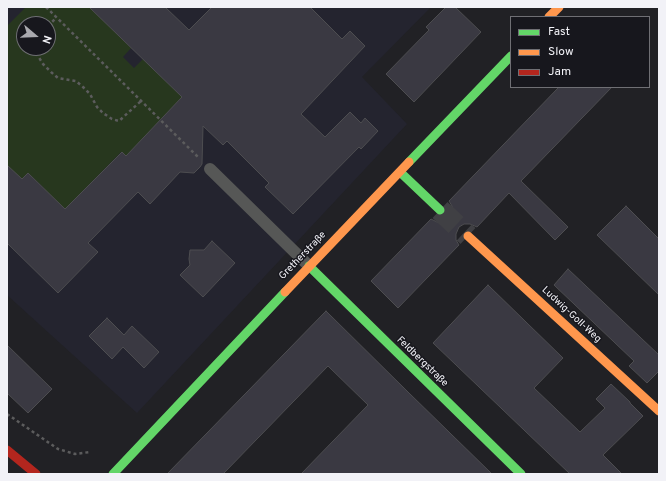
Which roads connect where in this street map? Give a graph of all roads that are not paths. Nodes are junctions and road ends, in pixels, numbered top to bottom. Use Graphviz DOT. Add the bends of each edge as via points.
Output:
graph roads {
  1 [pos="559,7"];
  2 [pos="550,16"];
  3 [pos="510,57"];
  4 [pos="210,169"];
  5 [pos="400,172"];
  6 [pos="440,210"];
  7 [pos="468,236"];
  8 [pos="309,266"];
  9 [pos="659,412"];
  10 [pos="7,450"];
  11 [pos="36,474"];
  12 [pos="113,474"];
  13 [pos="521,474"];
  1 -- 2 [label="main road"];
  3 -- 5 [label="main road, Gretherstraße"];
  4 -- 8 [label="lane"];
  5 -- 6 [label="main road"];
  5 -- 8 [label="main road, Gretherstraße"];
  7 -- 9 [label="main road, Ludwig-Goll-Weg"];
  8 -- 12 [label="main road, Gretherstraße"];
  8 -- 13 [label="main road, Feldbergstraße"];
  10 -- 11 [label="main road"];
}
